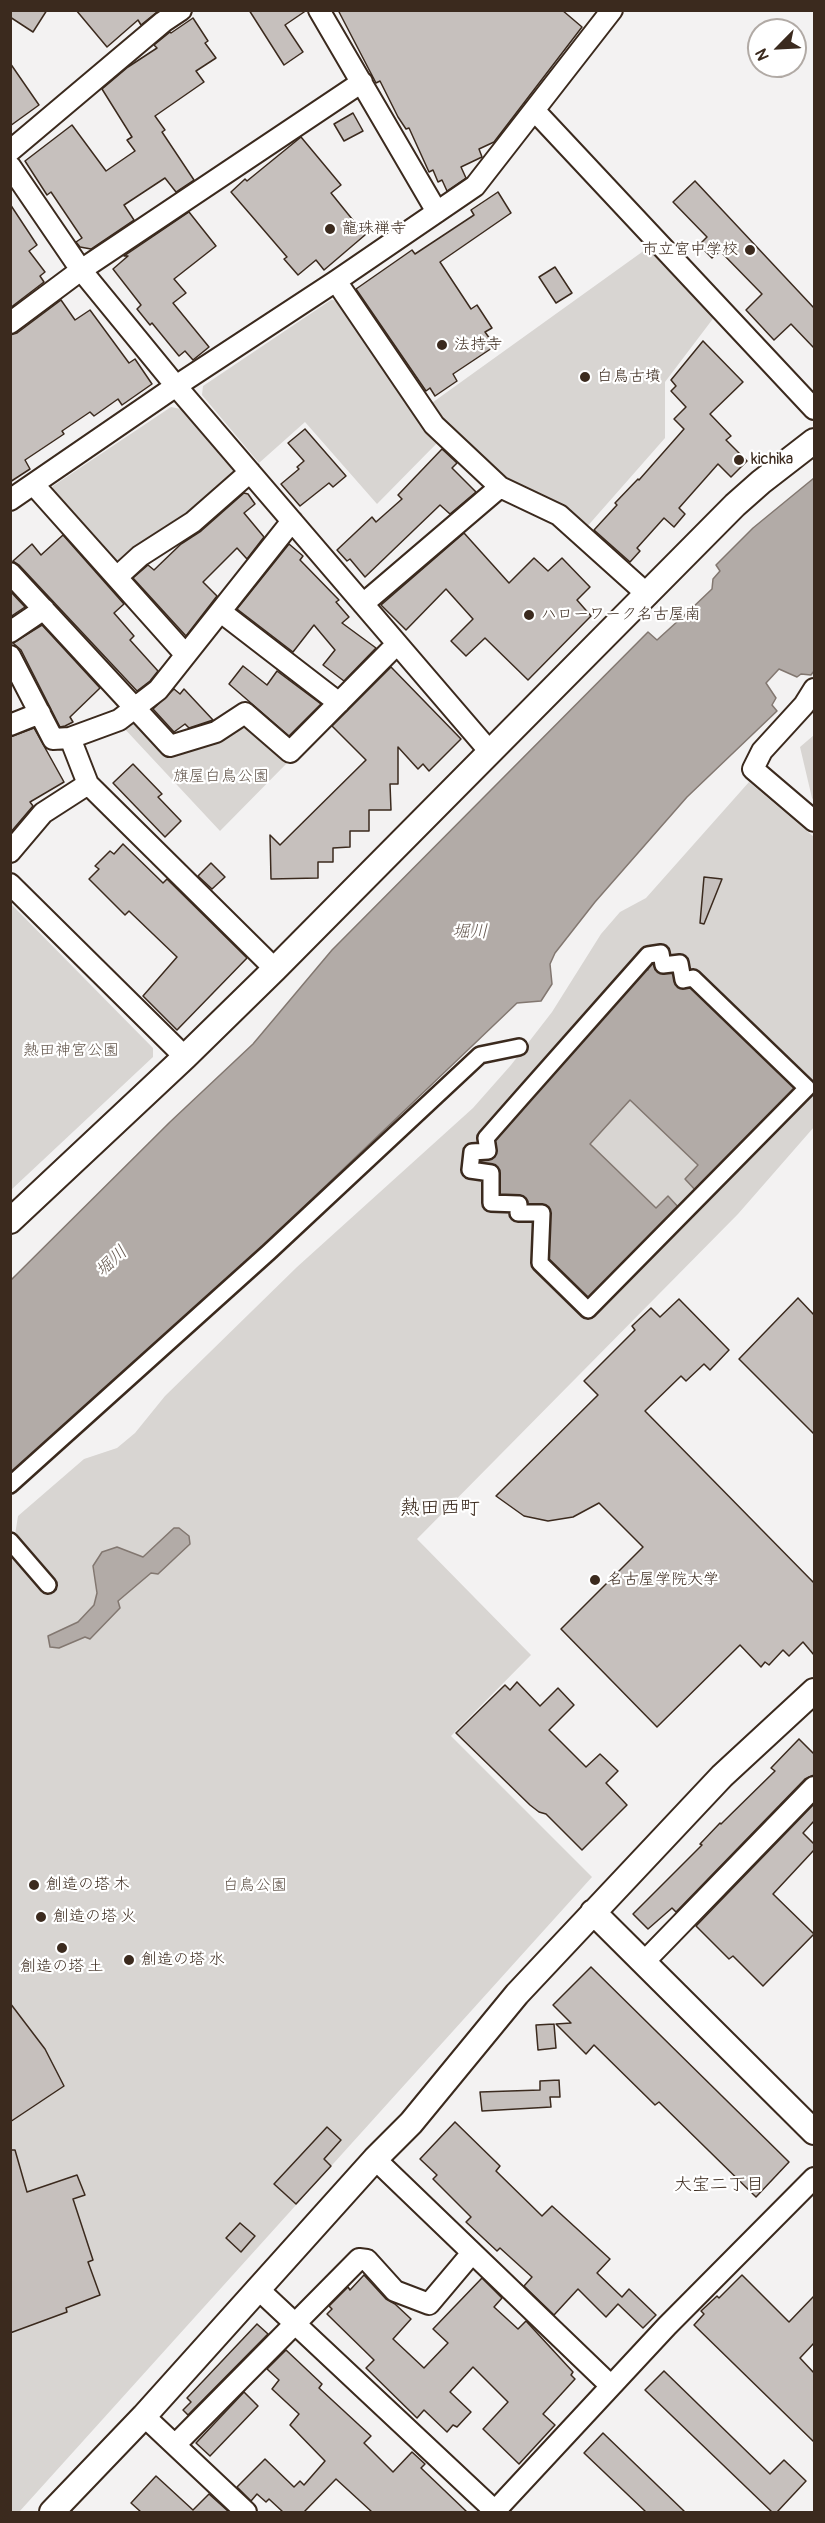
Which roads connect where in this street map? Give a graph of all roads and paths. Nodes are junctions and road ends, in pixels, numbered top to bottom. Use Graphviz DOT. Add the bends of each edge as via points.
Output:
graph roads {
  1 [pos="181,10"];
  2 [pos="319,10"];
  3 [pos="602,14"];
  4 [pos="362,82"];
  5 [pos="534,110"];
  6 [pos="10,151"];
  7 [pos="10,166"];
  8 [pos="437,212"];
  9 [pos="81,270"];
  10 [pos="336,281"];
  11 [pos="10,323"];
  12 [pos="176,386"];
  13 [pos="814,409"];
  14 [pos="814,441"];
  15 [pos="250,472"];
  16 [pos="34,485"];
  17 [pos="500,487"];
  18 [pos="10,500"];
  19 [pos="292,520"];
  20 [pos="10,573"];
  21 [pos="117,577"];
  22 [pos="648,595"];
  23 [pos="363,604"];
  24 [pos="44,609"];
  25 [pos="221,612"];
  26 [pos="10,632"];
  27 [pos="397,644"];
  28 [pos="185,654"];
  29 [pos="10,656"];
  30 [pos="814,689"];
  31 [pos="339,702"];
  32 [pos="135,708"];
  33 [pos="40,713"];
  34 [pos="10,724"];
  35 [pos="70,738"];
  36 [pos="491,753"];
  37 [pos="88,784"];
  38 [pos="814,821"];
  39 [pos="10,852"];
  40 [pos="10,884"];
  41 [pos="275,969"];
  42 [pos="519,1047"];
  43 [pos="185,1057"];
  44 [pos="523,1096"];
  45 [pos="10,1221"];
  46 [pos="10,1485"];
  47 [pos="14,1545"];
  48 [pos="48,1585"];
  49 [pos="814,1691"];
  50 [pos="814,1787"];
  51 [pos="593,1912"];
  52 [pos="643,1963"];
  53 [pos="814,2132"];
  54 [pos="375,2159"];
  55 [pos="814,2178"];
  56 [pos="472,2253"];
  57 [pos="257,2288"];
  58 [pos="295,2324"];
  59 [pos="611,2386"];
  60 [pos="144,2416"];
  61 [pos="175,2445"];
  62 [pos="52,2512"];
  63 [pos="246,2512"];
  64 [pos="495,2512"];
  1 -- 6 [label="street"];
  2 -- 4 [label="street"];
  3 -- 5 [label="street"];
  4 -- 8 [label="street"];
  4 -- 9 [label="street"];
  5 -- 8 [label="street" via="475,186"];
  5 -- 13 [label="street"];
  7 -- 9 [label="street"];
  8 -- 10 [label="street"];
  9 -- 11 [label="street"];
  9 -- 12 [label="street"];
  10 -- 12 [label="street"];
  10 -- 17 [label="street" via="434,425"];
  12 -- 15 [label="street"];
  12 -- 16 [label="street"];
  14 -- 22 [label="street" via="735,505"];
  15 -- 19 [label="street"];
  15 -- 21 [label="street" via="193,522 140,556"];
  16 -- 18 [label="street"];
  16 -- 21 [label="street"];
  17 -- 22 [label="street" via="559,515"];
  17 -- 23 [label="street"];
  19 -- 23 [label="street"];
  19 -- 25 [label="street"];
  20 -- 24 [label="street"];
  21 -- 28 [label="street"];
  22 -- 36 [label="street"];
  23 -- 27 [label="street"];
  24 -- 26 [label="street"];
  24 -- 32 [label="street"];
  25 -- 28 [label="street"];
  25 -- 31 [label="street"];
  27 -- 31 [label="street"];
  27 -- 36 [label="street"];
  28 -- 32 [label="street" via="158,690"];
  29 -- 33 [label="street"];
  30 -- 38 [label="street" via="762,751 753,769"];
  31 -- 32 [label="street" via="290,752 245,714 216,732 170,746"];
  32 -- 35 [label="street" via="119,720"];
  33 -- 34 [label="street"];
  33 -- 35 [label="street" via="53,739"];
  35 -- 37 [label="street"];
  36 -- 41 [label="street"];
  37 -- 39 [label="street" via="43,813"];
  37 -- 41 [label="street"];
  40 -- 43 [label="street"];
  41 -- 43 [label="street"];
  42 -- 46 [label="street" via="480,1055"];
  43 -- 45 [label="street"];
  44 -- 44 [label="street" via="486,1138 488,1151 472,1152 470,1170 491,1173 491,1203 519,1204 518,1213 542,1214 540,1263 588,1310 807,1088 693,978 683,980 680,963 663,965 661,953 648,955"];
  47 -- 48 [label="street"];
  49 -- 51 [label="street" via="722,1776"];
  50 -- 52 [label="street"];
  51 -- 52 [label="street"];
  51 -- 54 [label="street" via="517,1994 411,2123"];
  52 -- 53 [label="street"];
  54 -- 56 [label="street"];
  54 -- 57 [label="street"];
  55 -- 59 [label="street"];
  56 -- 58 [label="street" via="429,2304 395,2291 367,2260 359,2259"];
  56 -- 59 [label="street"];
  57 -- 58 [label="street"];
  57 -- 60 [label="street"];
  58 -- 61 [label="street"];
  58 -- 64 [label="street"];
  59 -- 64 [label="street"];
  60 -- 61 [label="street"];
  60 -- 62 [label="street"];
  61 -- 63 [label="street"];
}
